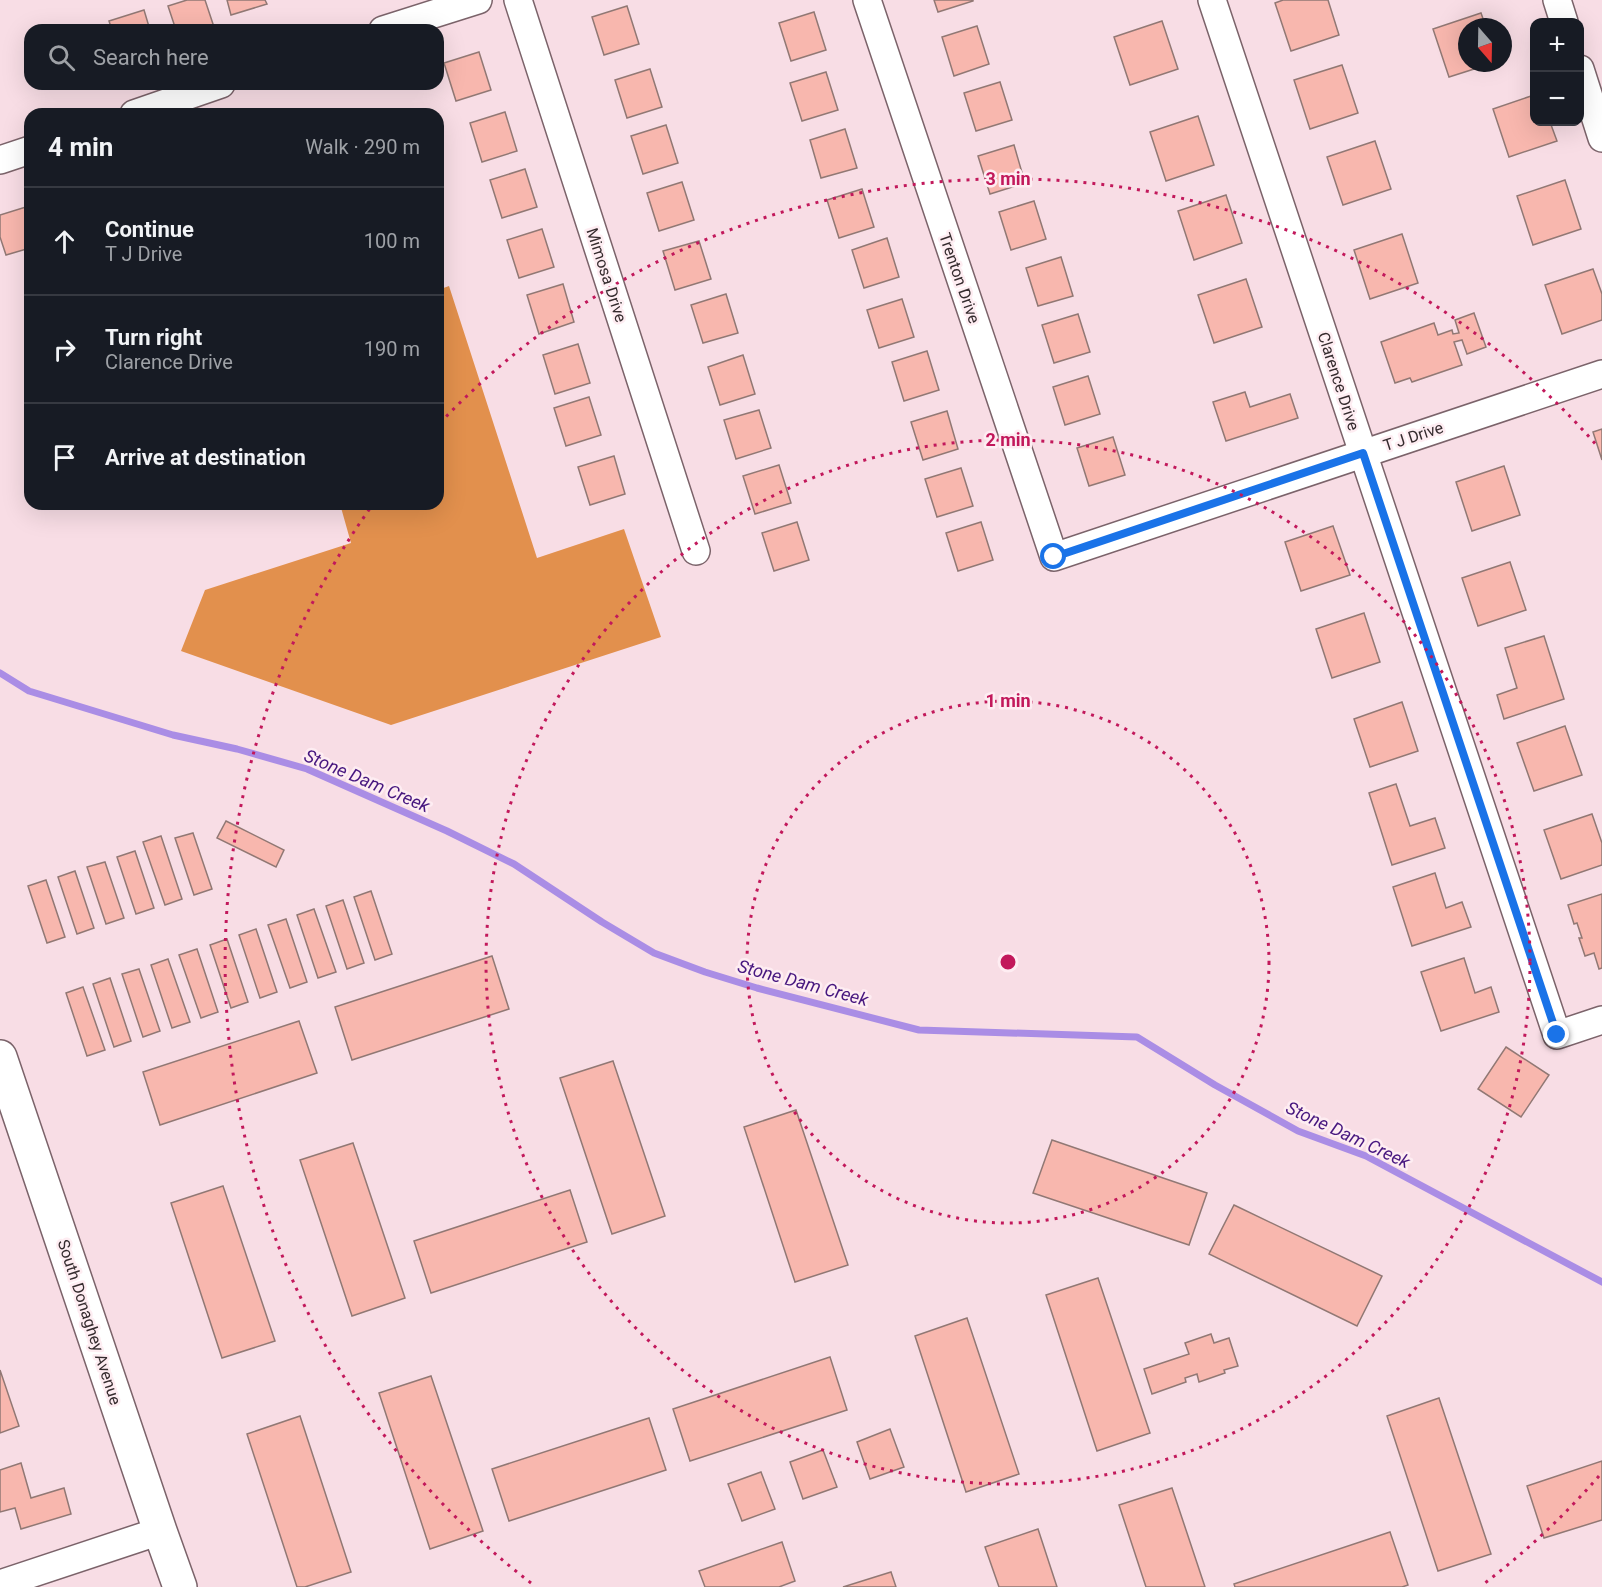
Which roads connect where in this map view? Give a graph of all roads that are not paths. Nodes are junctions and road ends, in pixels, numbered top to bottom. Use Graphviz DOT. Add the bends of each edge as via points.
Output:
graph roads {
  1 [pos="478,0"];
  2 [pos="518,0"];
  3 [pos="867,0"];
  4 [pos="1212,0"];
  5 [pos="1557,0"];
  6 [pos="1563,18"];
  7 [pos="402,24"];
  8 [pos="1581,72"];
  9 [pos="204,90"];
  10 [pos="151,108"];
  11 [pos="1602,138"];
  12 [pos="24,152"];
  13 [pos="0,160"];
  14 [pos="1602,374"];
  15 [pos="1363,453"];
  16 [pos="696,551"];
  17 [pos="1054,557"];
  18 [pos="1602,1020"];
  19 [pos="0,1057"];
  20 [pos="160,1531"];
  21 [pos="0,1584"];
  22 [pos="180,1587"];
  1 -- 7 [label="street"];
  2 -- 16 [label="street, Mimosa Drive"];
  3 -- 17 [label="street, Trenton Drive"];
  4 -- 15 [label="street, Clarence Drive"];
  5 -- 6 [label="street"];
  8 -- 11 [label="street"];
  9 -- 10 [label="street"];
  12 -- 13 [label="street"];
  14 -- 15 [label="street, T J Drive"];
  15 -- 17 [label="street, T J Drive"];
  15 -- 18 [label="street, Clarence Drive" via="1557,1035"];
  19 -- 20 [label="street, South Donaghey Avenue"];
  20 -- 21 [label="street"];
  20 -- 22 [label="street, South Donaghey Avenue"];
}
